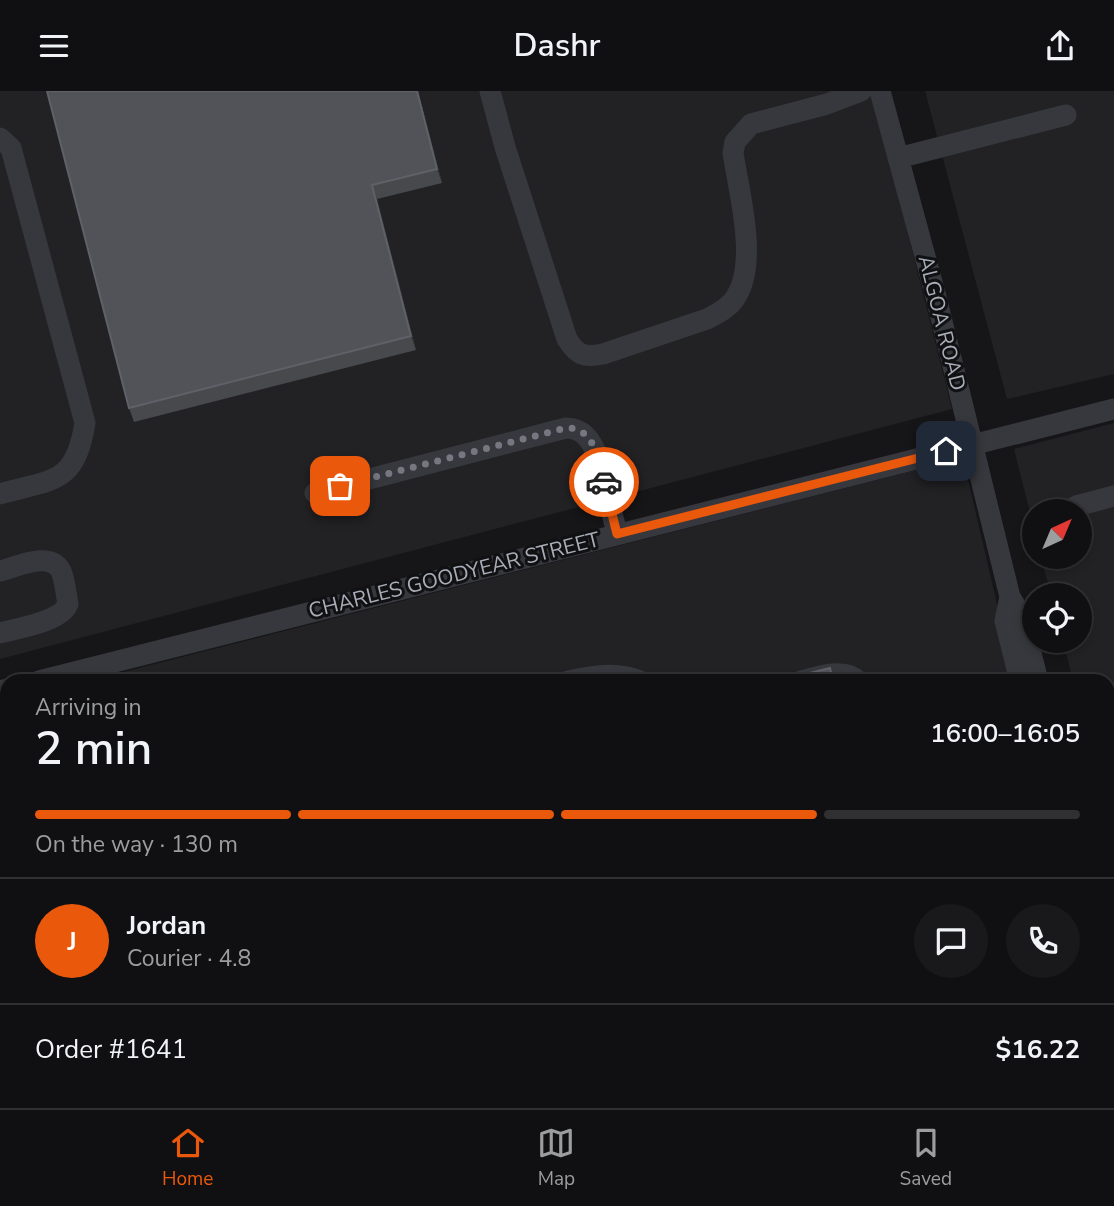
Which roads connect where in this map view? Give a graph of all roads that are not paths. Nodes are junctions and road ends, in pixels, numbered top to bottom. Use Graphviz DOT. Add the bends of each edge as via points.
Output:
graph roads {
  1 [pos="490,91"];
  2 [pos="860,91"];
  3 [pos="880,91"];
  4 [pos="1066,115"];
  5 [pos="0,138"];
  6 [pos="898,158"];
  7 [pos="1114,409"];
  8 [pos="971,445"];
  9 [pos="315,492"];
  10 [pos="0,494"];
  11 [pos="1114,496"];
  12 [pos="1092,502"];
  13 [pos="617,534"];
  14 [pos="0,571"];
  15 [pos="1010,597"];
  16 [pos="0,633"];
  17 [pos="66,674"];
  18 [pos="1018,674"];
  19 [pos="1036,674"];
  1 -- 2 [label="street" via="566,339 574,351 589,357 707,319 733,301 746,265 733,153 736,142 751,124"];
  3 -- 6 [label="street, ALGOA ROAD"];
  4 -- 6 [label="street"];
  5 -- 10 [label="street" via="10,148 85,423 74,463 60,477"];
  6 -- 8 [label="street, ALGOA ROAD"];
  7 -- 8 [label="street, CHARLES GOODYEAR STREET"];
  8 -- 13 [label="street, CHARLES GOODYEAR STREET"];
  8 -- 15 [label="street, ALGOA ROAD"];
  9 -- 13 [label="street" via="574,428 588,438 597,455"];
  11 -- 12 [label="street"];
  13 -- 17 [label="street, CHARLES GOODYEAR STREET"];
  14 -- 16 [label="street" via="40,560 56,564 68,604 57,616"];
  15 -- 18 [label="street, ALGOA ROAD" via="1005,621"];
  15 -- 19 [label="street, ALGOA ROAD" via="1022,617"];
}
